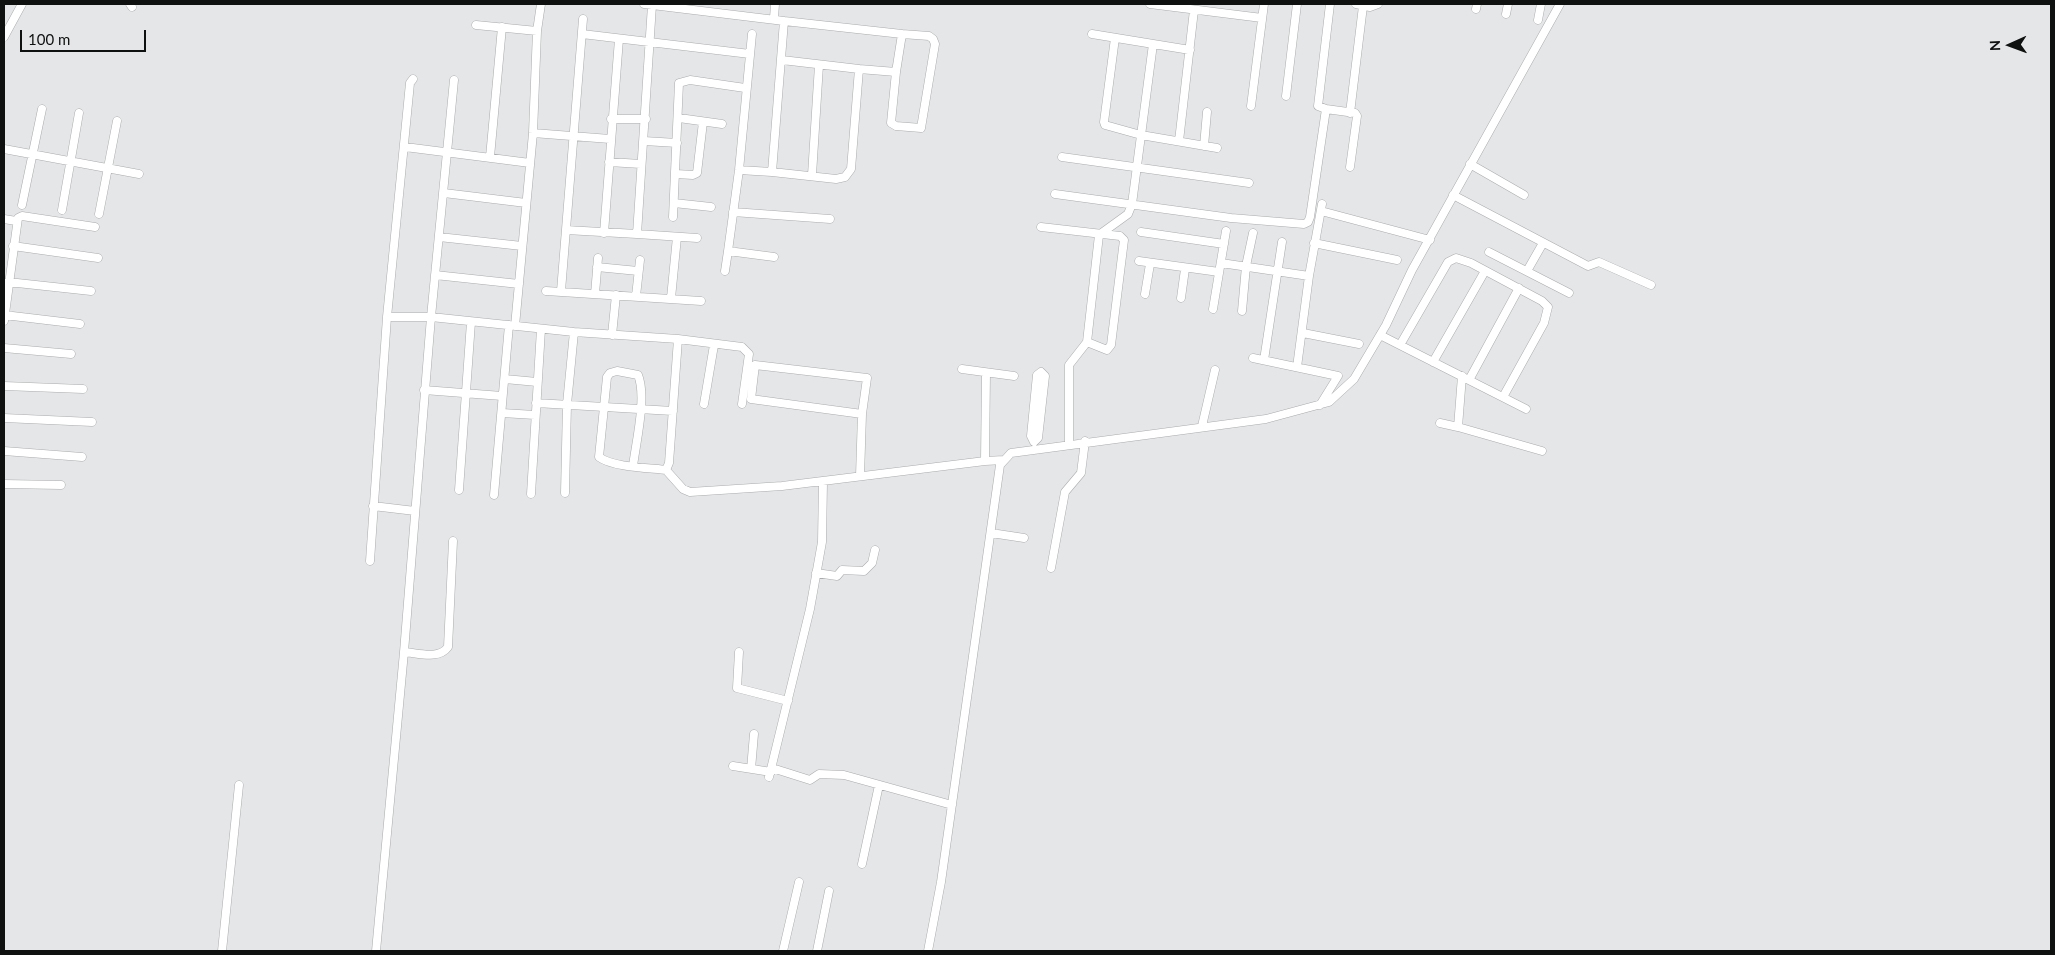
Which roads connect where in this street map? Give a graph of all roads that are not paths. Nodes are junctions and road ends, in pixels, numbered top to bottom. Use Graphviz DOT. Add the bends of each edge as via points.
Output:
graph roads {
  1 [pos="22,4"];
  2 [pos="541,4"];
  3 [pos="648,4"];
  4 [pos="775,4"];
  5 [pos="1150,4"];
  6 [pos="1264,4"];
  7 [pos="1296,4"];
  8 [pos="1330,4"];
  9 [pos="1378,4"];
  10 [pos="1508,4"];
  11 [pos="1541,4"];
  12 [pos="1560,4"];
  13 [pos="669,5"];
  14 [pos="1359,5"];
  15 [pos="704,8"];
  16 [pos="1194,10"];
  17 [pos="1506,14"];
  18 [pos="774,18"];
  19 [pos="1262,18"];
  20 [pos="583,19"];
  21 [pos="1538,20"];
  22 [pos="784,21"];
  23 [pos="476,25"];
  24 [pos="502,27"];
  25 [pos="537,31"];
  26 [pos="582,34"];
  27 [pos="752,34"];
  28 [pos="902,34"];
  29 [pos="1092,34"];
  30 [pos="4,38"];
  31 [pos="1115,38"];
  32 [pos="619,39"];
  33 [pos="651,43"];
  34 [pos="1153,44"];
  35 [pos="1190,50"];
  36 [pos="750,54"];
  37 [pos="782,60"];
  38 [pos="819,65"];
  39 [pos="859,69"];
  40 [pos="896,72"];
  41 [pos="413,79"];
  42 [pos="454,80"];
  43 [pos="745,88"];
  44 [pos="1286,96"];
  45 [pos="1251,106"];
  46 [pos="42,109"];
  47 [pos="1326,110"];
  48 [pos="1207,112"];
  49 [pos="1350,112"];
  50 [pos="79,113"];
  51 [pos="679,118"];
  52 [pos="611,119"];
  53 [pos="646,119"];
  54 [pos="118,121"];
  55 [pos="703,122"];
  56 [pos="722,124"];
  57 [pos="533,133"];
  58 [pos="1141,135"];
  59 [pos="573,136"];
  60 [pos="610,138"];
  61 [pos="644,141"];
  62 [pos="1180,141"];
  63 [pos="677,143"];
  64 [pos="1204,146"];
  65 [pos="405,147"];
  66 [pos="1217,148"];
  67 [pos="4,149"];
  68 [pos="448,152"];
  69 [pos="32,154"];
  70 [pos="1062,157"];
  71 [pos="490,158"];
  72 [pos="70,161"];
  73 [pos="530,162"];
  74 [pos="609,162"];
  75 [pos="641,164"];
  76 [pos="1470,164"];
  77 [pos="1137,167"];
  78 [pos="1350,167"];
  79 [pos="108,168"];
  80 [pos="739,170"];
  81 [pos="772,172"];
  82 [pos="138,174"];
  83 [pos="676,174"];
  84 [pos="812,175"];
  85 [pos="1249,183"];
  86 [pos="444,193"];
  87 [pos="1055,194"];
  88 [pos="1524,194"];
  89 [pos="1454,195"];
  90 [pos="526,203"];
  91 [pos="674,203"];
  92 [pos="1132,204"];
  93 [pos="22,205"];
  94 [pos="711,207"];
  95 [pos="62,210"];
  96 [pos="733,212"];
  97 [pos="99,214"];
  98 [pos="673,217"];
  99 [pos="4,218"];
  100 [pos="830,219"];
  101 [pos="16,221"];
  102 [pos="95,227"];
  103 [pos="1041,227"];
  104 [pos="566,230"];
  105 [pos="1226,231"];
  106 [pos="604,232"];
  107 [pos="1141,232"];
  108 [pos="1253,232"];
  109 [pos="637,234"];
  110 [pos="1099,235"];
  111 [pos="439,237"];
  112 [pos="677,238"];
  113 [pos="696,238"];
  114 [pos="1430,240"];
  115 [pos="1282,242"];
  116 [pos="1314,243"];
  117 [pos="1543,243"];
  118 [pos="1224,244"];
  119 [pos="522,246"];
  120 [pos="13,250"];
  121 [pos="728,251"];
  122 [pos="4,252"];
  123 [pos="1489,252"];
  124 [pos="774,256"];
  125 [pos="98,258"];
  126 [pos="598,258"];
  127 [pos="640,260"];
  128 [pos="1397,260"];
  129 [pos="1139,261"];
  130 [pos="1222,263"];
  131 [pos="1150,264"];
  132 [pos="1246,266"];
  133 [pos="596,267"];
  134 [pos="1185,269"];
  135 [pos="638,271"];
  136 [pos="725,271"];
  137 [pos="1277,271"];
  138 [pos="1485,271"];
  139 [pos="1526,271"];
  140 [pos="1218,272"];
  141 [pos="435,275"];
  142 [pos="1309,276"];
  143 [pos="519,284"];
  144 [pos="7,285"];
  145 [pos="1651,285"];
  146 [pos="1519,288"];
  147 [pos="91,291"];
  148 [pos="546,291"];
  149 [pos="561,291"];
  150 [pos="1569,292"];
  151 [pos="595,294"];
  152 [pos="1145,294"];
  153 [pos="616,295"];
  154 [pos="636,296"];
  155 [pos="671,298"];
  156 [pos="1181,298"];
  157 [pos="701,301"];
  158 [pos="1213,309"];
  159 [pos="1242,311"];
  160 [pos="4,315"];
  161 [pos="387,317"];
  162 [pos="430,317"];
  163 [pos="4,321"];
  164 [pos="471,322"];
  165 [pos="80,324"];
  166 [pos="512,326"];
  167 [pos="541,329"];
  168 [pos="574,332"];
  169 [pos="1303,333"];
  170 [pos="612,335"];
  171 [pos="1380,335"];
  172 [pos="678,339"];
  173 [pos="1087,342"];
  174 [pos="1359,344"];
  175 [pos="714,345"];
  176 [pos="1400,345"];
  177 [pos="4,348"];
  178 [pos="72,354"];
  179 [pos="1253,358"];
  180 [pos="1264,360"];
  181 [pos="1433,362"];
  182 [pos="1297,367"];
  183 [pos="962,368"];
  184 [pos="1214,370"];
  185 [pos="986,373"];
  186 [pos="1014,376"];
  187 [pos="1465,378"];
  188 [pos="504,379"];
  189 [pos="537,382"];
  190 [pos="4,386"];
  191 [pos="83,389"];
  192 [pos="424,390"];
  193 [pos="466,393"];
  194 [pos="502,396"];
  195 [pos="1504,397"];
  196 [pos="536,403"];
  197 [pos="567,404"];
  198 [pos="704,404"];
  199 [pos="742,404"];
  200 [pos="1320,405"];
  201 [pos="604,406"];
  202 [pos="641,408"];
  203 [pos="1526,409"];
  204 [pos="673,412"];
  205 [pos="502,413"];
  206 [pos="862,414"];
  207 [pos="535,415"];
  208 [pos="4,418"];
  209 [pos="92,422"];
  210 [pos="1440,423"];
  211 [pos="1202,426"];
  212 [pos="1458,427"];
  213 [pos="1085,441"];
  214 [pos="1069,444"];
  215 [pos="1033,446"];
  216 [pos="4,450"];
  217 [pos="1542,451"];
  218 [pos="82,457"];
  219 [pos="985,460"];
  220 [pos="1004,460"];
  221 [pos="633,466"];
  222 [pos="666,470"];
  223 [pos="860,476"];
  224 [pos="823,482"];
  225 [pos="4,484"];
  226 [pos="61,485"];
  227 [pos="459,490"];
  228 [pos="565,493"];
  229 [pos="531,494"];
  230 [pos="494,495"];
  231 [pos="373,506"];
  232 [pos="415,511"];
  233 [pos="991,533"];
  234 [pos="1024,538"];
  235 [pos="453,541"];
  236 [pos="875,550"];
  237 [pos="370,561"];
  238 [pos="1052,568"];
  239 [pos="816,573"];
  240 [pos="404,652"];
  241 [pos="739,652"];
  242 [pos="788,701"];
  243 [pos="754,734"];
  244 [pos="733,766"];
  245 [pos="751,769"];
  246 [pos="770,772"];
  247 [pos="239,785"];
  248 [pos="879,785"];
  249 [pos="952,805"];
  250 [pos="862,864"];
  251 [pos="799,882"];
  252 [pos="829,891"];
  253 [pos="222,951"];
  254 [pos="376,951"];
  255 [pos="783,951"];
  256 [pos="817,951"];
  257 [pos="928,951"];
  1 -- 30 [label="street"];
  2 -- 25 [label="street"];
  3 -- 13 [label="street"];
  3 -- 33 [label="street"];
  4 -- 18 [label="street"];
  5 -- 16 [label="street"];
  6 -- 19 [label="street"];
  7 -- 44 [label="street"];
  8 -- 47 [label="street" via="1318,106"];
  9 -- 14 [label="street" via="1373,7"];
  10 -- 17 [label="street"];
  11 -- 21 [label="street"];
  12 -- 76 [label="street"];
  13 -- 15 [label="street"];
  14 -- 49 [label="street"];
  15 -- 18 [label="street"];
  16 -- 19 [label="street"];
  16 -- 35 [label="street"];
  18 -- 22 [label="street"];
  19 -- 45 [label="street"];
  20 -- 26 [label="street"];
  22 -- 28 [label="street"];
  22 -- 37 [label="street"];
  23 -- 24 [label="street"];
  24 -- 25 [label="street"];
  24 -- 71 [label="street"];
  25 -- 57 [label="street"];
  26 -- 32 [label="street"];
  26 -- 59 [label="street"];
  27 -- 36 [label="street"];
  28 -- 40 [label="street"];
  28 -- 40 [label="street" via="933,39 921,128 891,123"];
  29 -- 31 [label="street"];
  31 -- 34 [label="street"];
  31 -- 58 [label="street" via="1104,122 1109,128"];
  32 -- 33 [label="street"];
  32 -- 52 [label="street"];
  33 -- 36 [label="street"];
  33 -- 53 [label="street"];
  34 -- 35 [label="street"];
  34 -- 58 [label="street"];
  35 -- 62 [label="street"];
  36 -- 43 [label="street"];
  37 -- 38 [label="street"];
  37 -- 81 [label="street"];
  38 -- 39 [label="street"];
  38 -- 84 [label="street"];
  39 -- 40 [label="street"];
  39 -- 84 [label="street" via="851,169 845,178"];
  41 -- 65 [label="street" via="410,83"];
  42 -- 68 [label="street"];
  43 -- 51 [label="street" via="682,81 679,87"];
  43 -- 80 [label="street"];
  46 -- 69 [label="street"];
  47 -- 49 [label="street"];
  47 -- 92 [label="street" via="1308,222 1304,224"];
  48 -- 64 [label="street"];
  49 -- 78 [label="street" via="1357,116"];
  50 -- 72 [label="street"];
  51 -- 55 [label="street"];
  51 -- 63 [label="street"];
  52 -- 53 [label="street"];
  52 -- 60 [label="street"];
  53 -- 61 [label="street"];
  54 -- 79 [label="street"];
  55 -- 56 [label="street"];
  55 -- 83 [label="street" via="697,173"];
  57 -- 59 [label="street"];
  57 -- 73 [label="street"];
  58 -- 62 [label="street"];
  58 -- 77 [label="street"];
  59 -- 60 [label="street"];
  59 -- 104 [label="street"];
  60 -- 74 [label="street"];
  61 -- 63 [label="street"];
  61 -- 75 [label="street"];
  62 -- 64 [label="street"];
  63 -- 83 [label="street"];
  64 -- 66 [label="street"];
  65 -- 68 [label="street"];
  65 -- 161 [label="street"];
  67 -- 69 [label="street"];
  68 -- 71 [label="street"];
  68 -- 86 [label="street"];
  69 -- 72 [label="street"];
  69 -- 93 [label="street"];
  70 -- 77 [label="street"];
  71 -- 73 [label="street"];
  72 -- 79 [label="street"];
  72 -- 95 [label="street"];
  73 -- 90 [label="street"];
  74 -- 75 [label="street"];
  74 -- 106 [label="street"];
  75 -- 109 [label="street"];
  76 -- 88 [label="street"];
  76 -- 89 [label="street"];
  77 -- 85 [label="street"];
  77 -- 92 [label="street"];
  79 -- 82 [label="street"];
  79 -- 97 [label="street"];
  80 -- 81 [label="street"];
  80 -- 96 [label="street"];
  81 -- 84 [label="street"];
  83 -- 91 [label="street"];
  86 -- 90 [label="street"];
  86 -- 111 [label="street"];
  87 -- 92 [label="street"];
  89 -- 114 [label="street"];
  89 -- 117 [label="street"];
  90 -- 119 [label="street"];
  91 -- 94 [label="street"];
  91 -- 98 [label="street"];
  92 -- 110 [label="street" via="1128,214"];
  96 -- 100 [label="street"];
  96 -- 121 [label="street"];
  99 -- 101 [label="street"];
  101 -- 102 [label="street" via="22,216"];
  101 -- 120 [label="street"];
  103 -- 110 [label="street"];
  104 -- 106 [label="street"];
  104 -- 149 [label="street"];
  105 -- 118 [label="street"];
  106 -- 109 [label="street"];
  107 -- 118 [label="street"];
  108 -- 132 [label="street"];
  109 -- 112 [label="street"];
  110 -- 173 [label="street"];
  110 -- 173 [label="street" via="1120,236 1124,247 1111,345 1107,350"];
  111 -- 119 [label="street"];
  111 -- 141 [label="street"];
  112 -- 113 [label="street"];
  112 -- 155 [label="street"];
  114 -- 116 [label="street" via="1322,208"];
  114 -- 171 [label="street"];
  115 -- 137 [label="street"];
  116 -- 128 [label="street"];
  116 -- 142 [label="street"];
  117 -- 139 [label="street"];
  117 -- 145 [label="street" via="1588,266 1599,262"];
  118 -- 130 [label="street"];
  119 -- 143 [label="street"];
  120 -- 122 [label="street"];
  120 -- 125 [label="street"];
  120 -- 144 [label="street"];
  121 -- 124 [label="street"];
  121 -- 136 [label="street"];
  123 -- 139 [label="street"];
  126 -- 133 [label="street"];
  127 -- 135 [label="street"];
  129 -- 131 [label="street"];
  130 -- 132 [label="street"];
  130 -- 140 [label="street"];
  131 -- 134 [label="street"];
  131 -- 152 [label="street"];
  132 -- 137 [label="street"];
  132 -- 159 [label="street"];
  133 -- 135 [label="street"];
  133 -- 151 [label="street"];
  134 -- 140 [label="street"];
  134 -- 156 [label="street"];
  135 -- 154 [label="street"];
  137 -- 142 [label="street"];
  137 -- 180 [label="street"];
  138 -- 146 [label="street"];
  138 -- 176 [label="street" via="1461,258 1448,262"];
  138 -- 181 [label="street"];
  139 -- 150 [label="street"];
  140 -- 158 [label="street"];
  141 -- 143 [label="street"];
  141 -- 162 [label="street"];
  142 -- 169 [label="street"];
  143 -- 166 [label="street"];
  144 -- 147 [label="street"];
  144 -- 160 [label="street"];
  146 -- 187 [label="street"];
  146 -- 195 [label="street" via="1546,303 1549,311"];
  148 -- 149 [label="street"];
  149 -- 151 [label="street"];
  151 -- 153 [label="street"];
  153 -- 154 [label="street"];
  153 -- 170 [label="street"];
  154 -- 155 [label="street"];
  155 -- 157 [label="street"];
  160 -- 163 [label="street"];
  160 -- 165 [label="street"];
  161 -- 162 [label="street"];
  161 -- 231 [label="street"];
  162 -- 164 [label="street"];
  162 -- 192 [label="street"];
  164 -- 166 [label="street"];
  164 -- 193 [label="street"];
  166 -- 167 [label="street"];
  166 -- 188 [label="street"];
  167 -- 168 [label="street"];
  167 -- 189 [label="street"];
  168 -- 170 [label="street"];
  168 -- 197 [label="street"];
  169 -- 174 [label="street"];
  169 -- 182 [label="street"];
  170 -- 172 [label="street"];
  171 -- 176 [label="street"];
  171 -- 200 [label="street" via="1354,379 1329,402"];
  172 -- 175 [label="street"];
  172 -- 204 [label="street"];
  173 -- 214 [label="street" via="1069,365"];
  175 -- 198 [label="street"];
  175 -- 199 [label="street" via="742,347 749,354"];
  176 -- 181 [label="street"];
  177 -- 178 [label="street"];
  179 -- 180 [label="street"];
  180 -- 182 [label="street"];
  181 -- 187 [label="street"];
  182 -- 200 [label="street" via="1338,376"];
  183 -- 185 [label="street"];
  184 -- 211 [label="street"];
  185 -- 186 [label="street"];
  185 -- 219 [label="street"];
  187 -- 195 [label="street"];
  187 -- 212 [label="street"];
  188 -- 189 [label="street"];
  188 -- 194 [label="street"];
  189 -- 196 [label="street"];
  190 -- 191 [label="street"];
  192 -- 193 [label="street"];
  192 -- 232 [label="street"];
  193 -- 194 [label="street"];
  193 -- 227 [label="street"];
  194 -- 205 [label="street"];
  195 -- 203 [label="street"];
  196 -- 197 [label="street"];
  196 -- 207 [label="street"];
  197 -- 201 [label="street"];
  197 -- 228 [label="street"];
  200 -- 211 [label="street" via="1266,418"];
  201 -- 202 [label="street"];
  201 -- 202 [label="street" via="607,376 617,371 638,375"];
  201 -- 221 [label="street" via="599,458 604,462"];
  202 -- 204 [label="street"];
  202 -- 221 [label="street"];
  204 -- 222 [label="street"];
  205 -- 207 [label="street"];
  205 -- 230 [label="street"];
  206 -- 206 [label="street" via="751,400 755,365 867,378"];
  206 -- 223 [label="street"];
  207 -- 229 [label="street"];
  208 -- 209 [label="street"];
  210 -- 212 [label="street"];
  211 -- 213 [label="street"];
  212 -- 217 [label="street"];
  213 -- 214 [label="street"];
  213 -- 238 [label="street" via="1081,472 1065,492"];
  214 -- 215 [label="street"];
  215 -- 215 [label="street" via="1032,418 1037,375 1041,372 1045,376 1038,438"];
  215 -- 220 [label="street" via="1011,453"];
  216 -- 218 [label="street"];
  219 -- 220 [label="street"];
  219 -- 223 [label="street"];
  220 -- 233 [label="street" via="999,471"];
  221 -- 222 [label="street"];
  222 -- 224 [label="street" via="683,489 690,492"];
  223 -- 224 [label="street"];
  224 -- 239 [label="street" via="822,542"];
  225 -- 226 [label="street"];
  231 -- 232 [label="street"];
  231 -- 237 [label="street"];
  232 -- 240 [label="street"];
  233 -- 234 [label="street"];
  233 -- 249 [label="street"];
  235 -- 240 [label="street" via="448,647 438,655"];
  236 -- 239 [label="street" via="868,570 842,570 837,576"];
  239 -- 242 [label="street"];
  240 -- 254 [label="street"];
  241 -- 242 [label="street" via="737,688"];
  242 -- 246 [label="street"];
  243 -- 245 [label="street"];
  244 -- 245 [label="street"];
  245 -- 246 [label="street"];
  246 -- 248 [label="street" via="810,780 828,773"];
  247 -- 253 [label="street"];
  248 -- 249 [label="street"];
  248 -- 250 [label="street"];
  249 -- 257 [label="street"];
  251 -- 255 [label="street"];
  252 -- 256 [label="street"];
}
